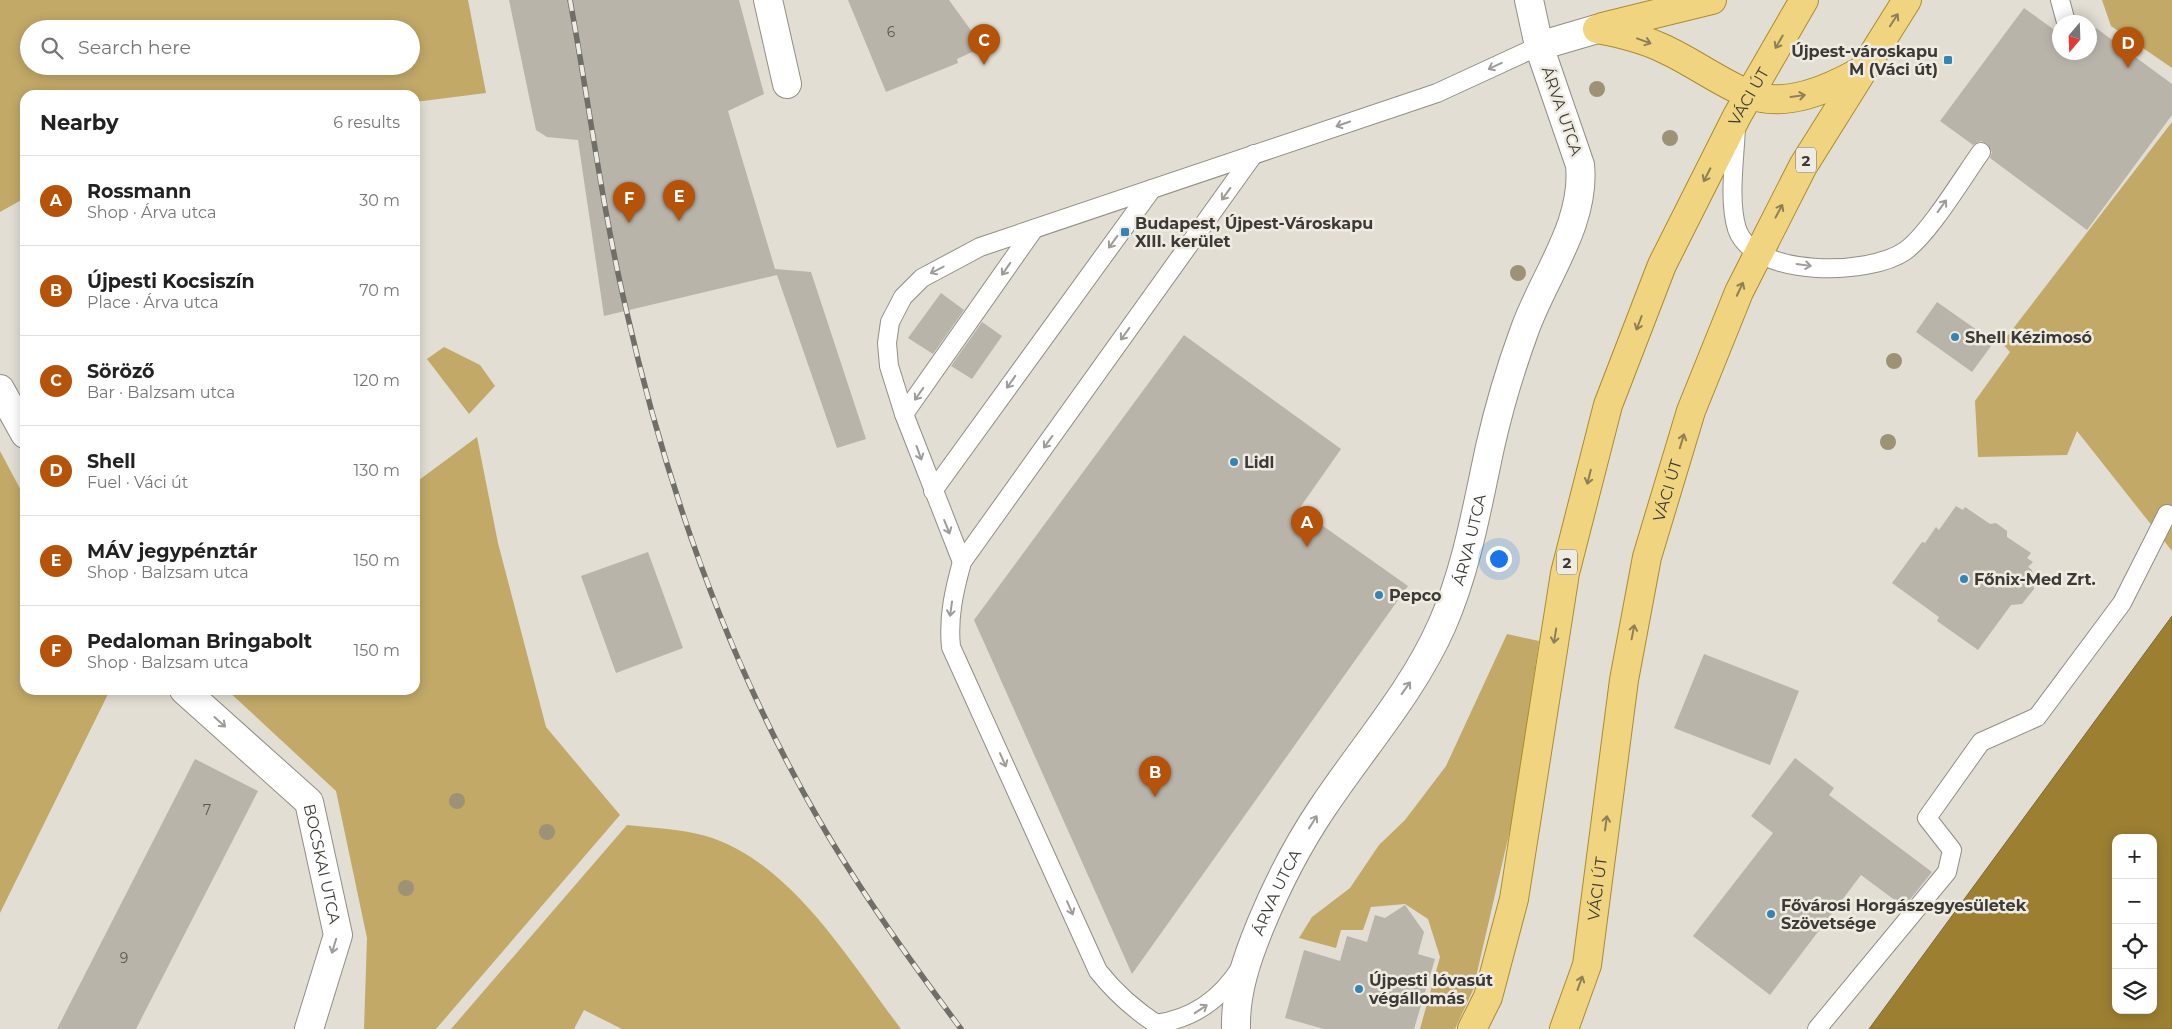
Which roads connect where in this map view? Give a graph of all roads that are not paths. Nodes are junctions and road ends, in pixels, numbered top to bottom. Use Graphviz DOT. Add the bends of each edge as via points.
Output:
graph roads {
  1 [pos="768,0"];
  2 [pos="1529,0"];
  3 [pos="1712,0"];
  4 [pos="1804,0"];
  5 [pos="1907,0"];
  6 [pos="2060,0"];
  7 [pos="2064,15"];
  8 [pos="1597,29"];
  9 [pos="1539,46"];
  10 [pos="1862,70"];
  11 [pos="787,84"];
  12 [pos="1743,105"];
  13 [pos="1981,152"];
  14 [pos="1254,154"];
  15 [pos="1152,189"];
  16 [pos="1034,229"];
  17 [pos="1757,254"];
  18 [pos="0,389"];
  19 [pos="904,414"];
  20 [pos="20,425"];
  21 [pos="933,491"];
  22 [pos="2167,514"];
  23 [pos="962,562"];
  24 [pos="190,695"];
  25 [pos="1250,952"];
  26 [pos="1160,1026"];
  27 [pos="308,1029"];
  28 [pos="1236,1029"];
  29 [pos="1472,1029"];
  30 [pos="1564,1029"];
  31 [pos="1817,1029"];
  1 -- 11 [label="street"];
  2 -- 9 [label="street, ÁRVA UTCA"];
  3 -- 8 [label="main road"];
  4 -- 12 [label="main road, VÁCI ÚT / 2, one-way"];
  10 -- 5 [label="main road, VÁCI ÚT / 2, one-way"];
  6 -- 7 [label="lane"];
  8 -- 9 [label="street, ÁRVA UTCA"];
  8 -- 12 [label="main road, one-way" via="1631,36 1660,47"];
  9 -- 14 [label="lane, one-way" via="1437,92"];
  25 -- 9 [label="street, ÁRVA UTCA, one-way" via="1275,891 1302,840 1430,650 1467,555 1515,356 1581,192 1577,151"];
  12 -- 10 [label="main road, one-way" via="1812,94"];
  17 -- 10 [label="main road, VÁCI ÚT / 2, one-way" via="1803,166"];
  12 -- 17 [label="lane" via="1734,216 1743,240"];
  12 -- 29 [label="main road, VÁCI ÚT / 2, one-way" via="1662,265 1608,405 1565,573 1514,899 1488,997"];
  17 -- 13 [label="lane, one-way" via="1787,263 1818,267 1860,267 1883,262 1906,250 1923,232"];
  14 -- 15 [label="lane"];
  14 -- 23 [label="lane, one-way"];
  15 -- 16 [label="lane"];
  15 -- 21 [label="lane, one-way"];
  16 -- 19 [label="lane, one-way"];
  16 -- 19 [label="lane, one-way" via="980,247 922,278 903,297 890,322 886,343 889,366"];
  30 -- 17 [label="main road, VÁCI ÚT / 2, one-way" via="1587,965 1624,680 1647,557 1691,411 1722,330"];
  18 -- 20 [label="street"];
  19 -- 21 [label="lane, one-way"];
  21 -- 23 [label="lane, one-way"];
  22 -- 31 [label="lane" via="2122,603 2037,717 1981,742 1927,818 1952,850 1946,872"];
  23 -- 26 [label="lane, one-way" via="951,608 951,647 1098,971 1134,1009"];
  24 -- 27 [label="street, BOCSKAI UTCA, one-way" via="309,802 338,935"];
  26 -- 25 [label="lane, one-way" via="1210,1003 1225,988"];
  25 -- 28 [label="street, ÁRVA UTCA" via="1237,1004"];
}
